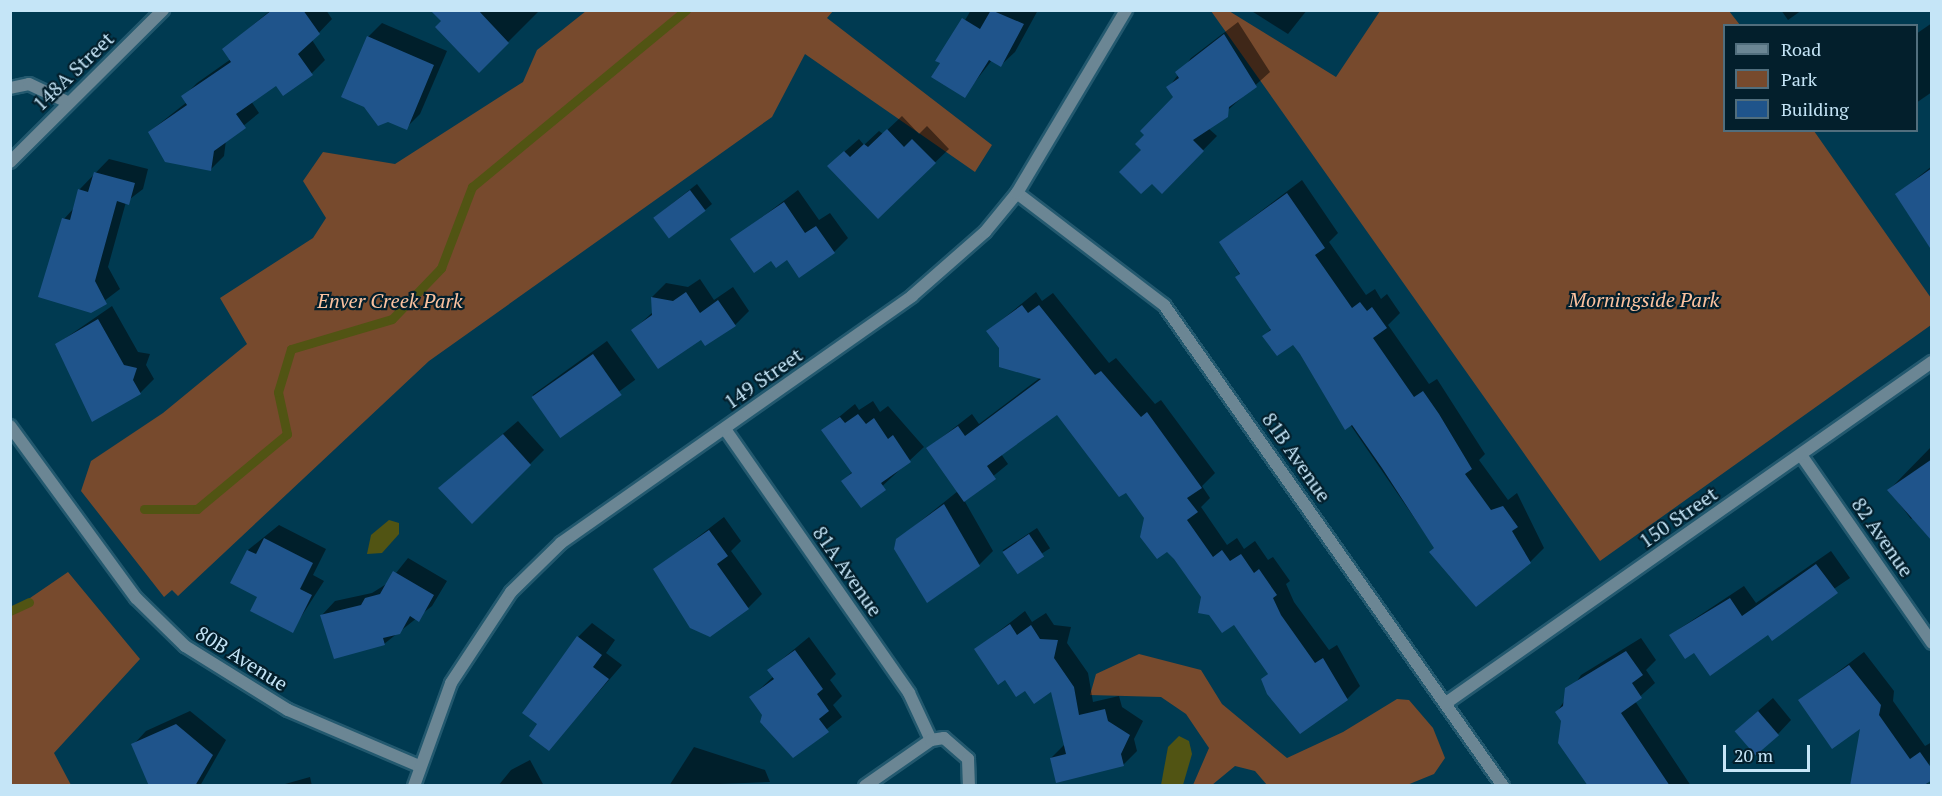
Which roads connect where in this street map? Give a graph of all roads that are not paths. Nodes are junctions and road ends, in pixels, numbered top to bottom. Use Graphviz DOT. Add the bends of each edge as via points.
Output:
graph roads {
  1 [pos="163,10"];
  2 [pos="1126,10"];
  3 [pos="10,88"];
  4 [pos="67,102"];
  5 [pos="12,156"];
  6 [pos="1017,193"];
  7 [pos="1932,362"];
  8 [pos="10,426"];
  9 [pos="725,429"];
  10 [pos="1801,455"];
  11 [pos="1932,643"];
  12 [pos="1446,704"];
  13 [pos="931,740"];
  14 [pos="417,765"];
  15 [pos="414,786"];
  16 [pos="865,786"];
  17 [pos="969,786"];
  18 [pos="1503,786"];
  1 -- 4 [label="street, 148A Street"];
  2 -- 6 [label="street, 149 Street"];
  3 -- 4 [label="street" via="29,84"];
  4 -- 5 [label="street, 148A Street"];
  6 -- 9 [label="street, 149 Street" via="985,232 912,296"];
  6 -- 12 [label="street, 81B Avenue" via="1164,305"];
  7 -- 10 [label="street, 150 Street"];
  8 -- 14 [label="street, 80B Avenue" via="136,598 179,641 230,678 288,710"];
  9 -- 13 [label="street, 81A Avenue" via="909,693"];
  9 -- 14 [label="street, 149 Street" via="561,543 522,580 460,666"];
  10 -- 11 [label="street, 82 Avenue"];
  10 -- 12 [label="street, 150 Street"];
  12 -- 18 [label="street, 81B Avenue"];
  13 -- 16 [label="street"];
  13 -- 17 [label="street" via="944,738 960,749 971,765"];
  14 -- 15 [label="street"];
}
